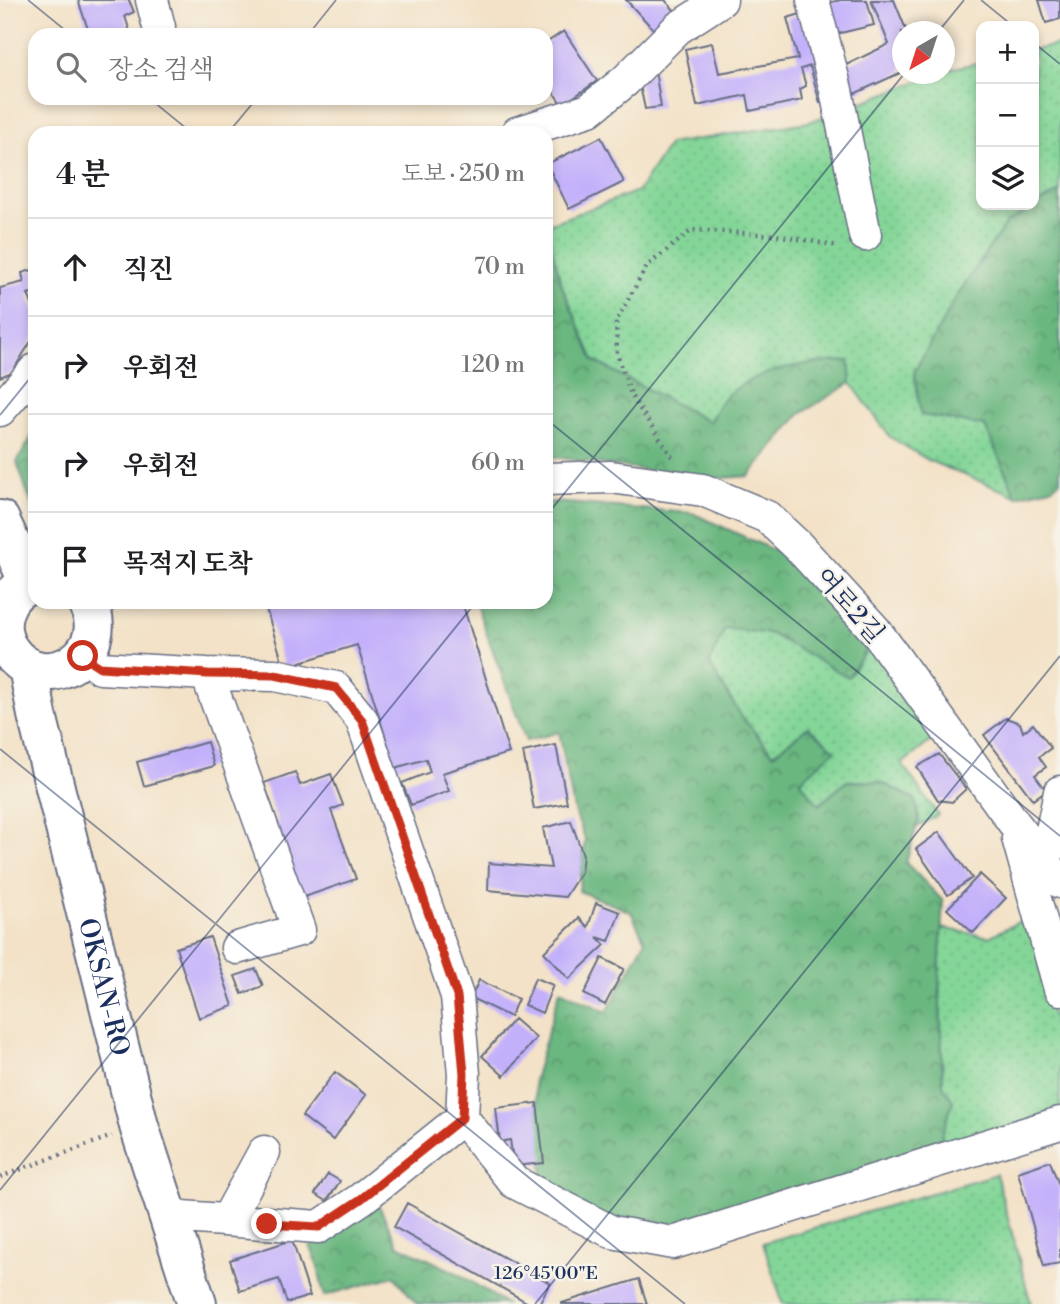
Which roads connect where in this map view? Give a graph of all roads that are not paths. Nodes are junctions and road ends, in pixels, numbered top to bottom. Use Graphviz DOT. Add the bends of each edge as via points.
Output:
graph roads {
  1 [pos="721,0"];
  2 [pos="813,0"];
  3 [pos="539,126"];
  4 [pos="864,235"];
  5 [pos="28,378"];
  6 [pos="0,410"];
  7 [pos="553,479"];
  8 [pos="0,520"];
  9 [pos="17,594"];
  10 [pos="92,609"];
  11 [pos="83,656"];
  12 [pos="28,667"];
  13 [pos="208,674"];
  14 [pos="1060,792"];
  15 [pos="1014,823"];
  16 [pos="1053,873"];
  17 [pos="237,948"];
  18 [pos="1060,989"];
  19 [pos="462,1118"];
  20 [pos="1060,1123"];
  21 [pos="264,1152"];
  22 [pos="169,1216"];
  23 [pos="227,1220"];
  24 [pos="197,1304"];
  1 -- 3 [label="street" via="678,28 589,110"];
  2 -- 4 [label="street"];
  5 -- 6 [label="street"];
  7 -- 15 [label="street, 여로2길" via="611,477 703,490 767,517 875,630"];
  8 -- 9 [label="main road"];
  9 -- 12 [label="main road" via="2,621 2,635 16,659"];
  10 -- 11 [label="main road" via="94,632"];
  11 -- 12 [label="main road" via="57,671"];
  11 -- 13 [label="street" via="100,667"];
  12 -- 22 [label="main road, OKSAN-RO" via="139,1126"];
  13 -- 17 [label="street" via="299,930"];
  13 -- 19 [label="street" via="275,675 336,688 362,720 457,996 464,1074"];
  14 -- 16 [label="street"];
  15 -- 16 [label="street, 여로2길"];
  15 -- 18 [label="street"];
  19 -- 20 [label="street" via="514,1182 612,1232 673,1243"];
  19 -- 23 [label="street" via="319,1227"];
  21 -- 23 [label="street"];
  22 -- 23 [label="street"];
  22 -- 24 [label="main road, OKSAN-RO"];
}
